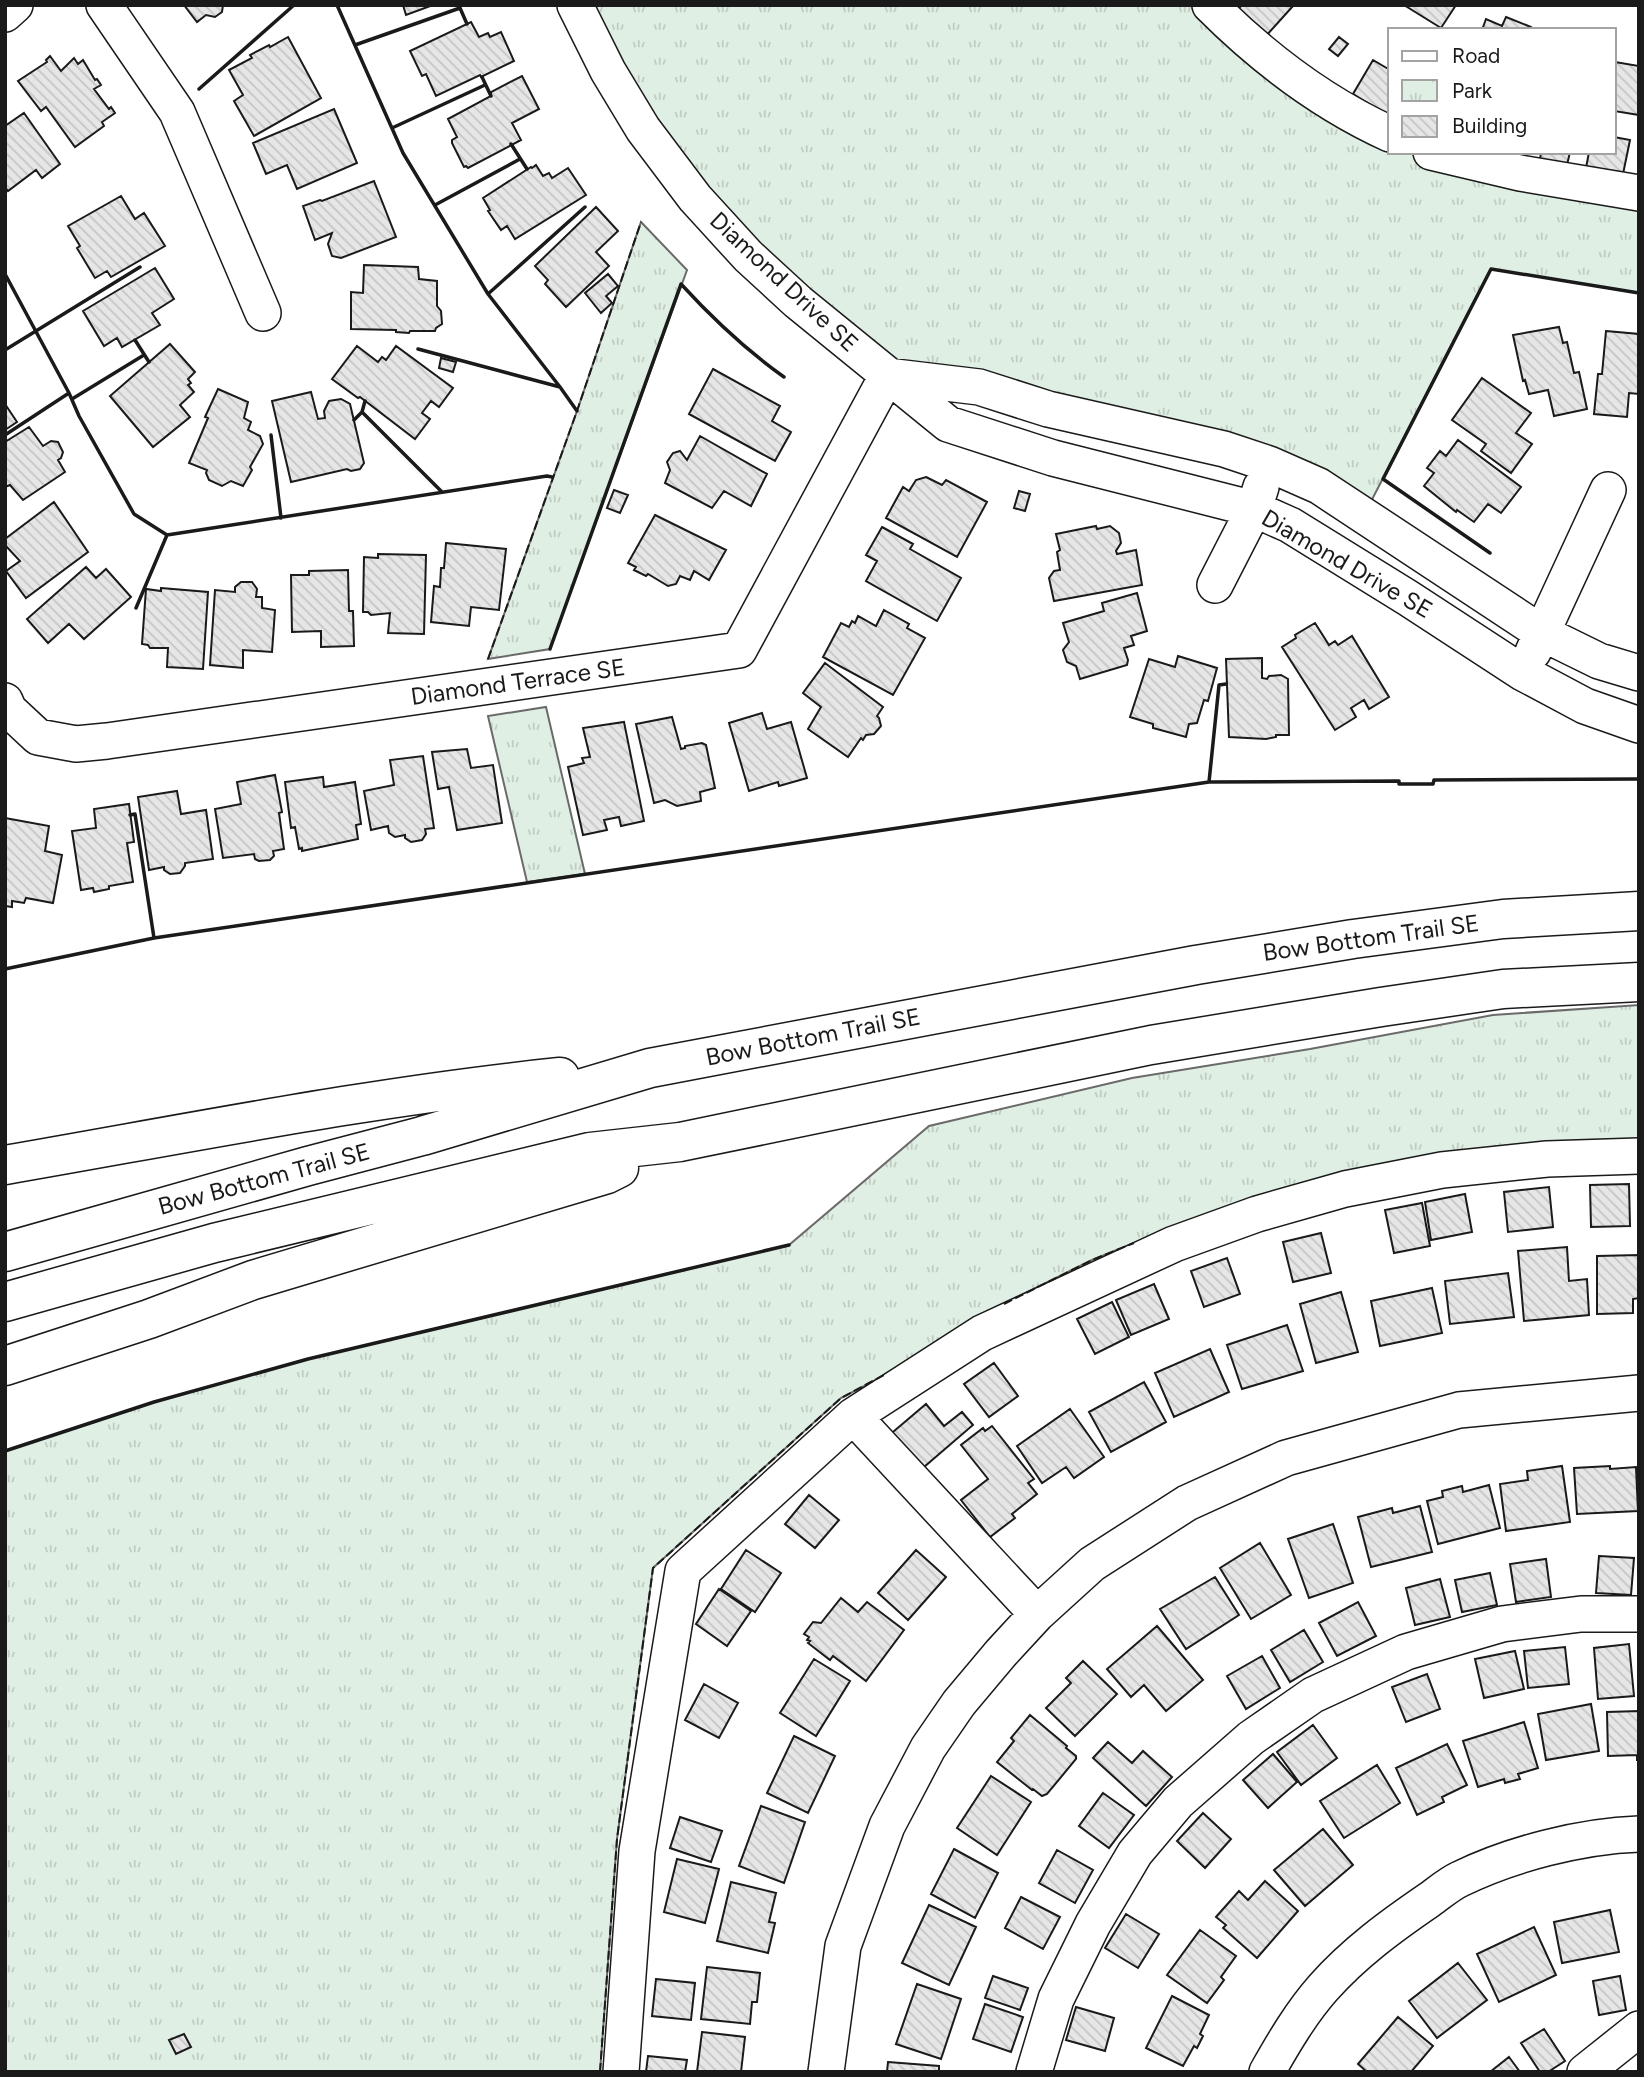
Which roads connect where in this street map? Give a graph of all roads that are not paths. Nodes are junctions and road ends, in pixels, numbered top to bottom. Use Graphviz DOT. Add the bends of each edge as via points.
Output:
graph roads {
  1 [pos="15,5"];
  2 [pos="104,5"];
  3 [pos="575,5"];
  4 [pos="1210,5"];
  5 [pos="5,13"];
  6 [pos="1388,133"];
  7 [pos="1439,154"];
  8 [pos="1639,193"];
  9 [pos="263,313"];
  10 [pos="887,376"];
  11 [pos="1269,464"];
  12 [pos="1608,490"];
  13 [pos="1254,509"];
  14 [pos="1215,585"];
  15 [pos="1542,633"];
  16 [pos="1523,673"];
  17 [pos="1639,673"];
  18 [pos="5,701"];
  19 [pos="1639,724"];
  20 [pos="1639,911"];
  21 [pos="1639,982"];
  22 [pos="650,1068"];
  23 [pos="680,1142"];
  24 [pos="1639,1156"];
  25 [pos="5,1165"];
  26 [pos="5,1252"];
  27 [pos="5,1302"];
  28 [pos="5,1366"];
  29 [pos="1639,1393"];
  30 [pos="853,1416"];
  31 [pos="1037,1614"];
  32 [pos="1639,1614"];
  33 [pos="1639,1834"];
  34 [pos="1639,2029"];
  35 [pos="621,2072"];
  36 [pos="826,2072"];
  37 [pos="1034,2072"];
  38 [pos="1268,2072"];
  39 [pos="1585,2072"];
  1 -- 5 [label="street"];
  2 -- 9 [label="street" via="177,112"];
  3 -- 10 [label="street, Diamond Drive SE" via="636,117 695,198 748,256"];
  4 -- 6 [label="street" via="1308,89"];
  7 -- 8 [label="street"];
  10 -- 11 [label="street, Diamond Drive SE" via="979,387 1048,409 1224,449"];
  10 -- 13 [label="street, Diamond Drive SE" via="948,424 1053,458"];
  10 -- 18 [label="street, Diamond Terrace SE" via="739,650 76,744 38,737"];
  11 -- 13 [label="street"];
  11 -- 15 [label="street, Diamond Drive SE" via="1319,486"];
  12 -- 15 [label="street"];
  13 -- 14 [label="street"];
  13 -- 16 [label="street, Diamond Drive SE" via="1290,525"];
  15 -- 16 [label="street"];
  15 -- 17 [label="street, Diamond Drive SE" via="1599,661"];
  16 -- 19 [label="street, Diamond Drive SE" via="1585,706"];
  20 -- 22 [label="highway, Bow Bottom Trail SE" via="1503,919 1353,939"];
  21 -- 23 [label="highway, Bow Bottom Trail SE" via="1503,989 1164,1042"];
  22 -- 25 [label="highway" via="478,1085"];
  22 -- 26 [label="highway, Bow Bottom Trail SE"];
  23 -- 27 [label="highway, Bow Bottom Trail SE" via="590,1152 214,1243"];
  23 -- 28 [label="highway" via="607,1174 253,1280"];
  24 -- 30 [label="street" via="1442,1170 1345,1189 1257,1214 1174,1244 982,1333"];
  29 -- 31 [label="street" via="1459,1410 1286,1458 1187,1503 1093,1564"];
  30 -- 31 [label="street"];
  30 -- 35 [label="street" via="682,1571 637,1851"];
  31 -- 36 [label="street" via="959,1703 928,1748 887,1825 843,1946"];
  32 -- 37 [label="street" via="1581,1614 1502,1624 1406,1652 1313,1695 1251,1738 1178,1802 1135,1853 1056,1999"];
  33 -- 38 [label="street" via="1530,1852 1458,1879 1360,1951 1322,1989"];
  34 -- 39 [label="street"];
}
